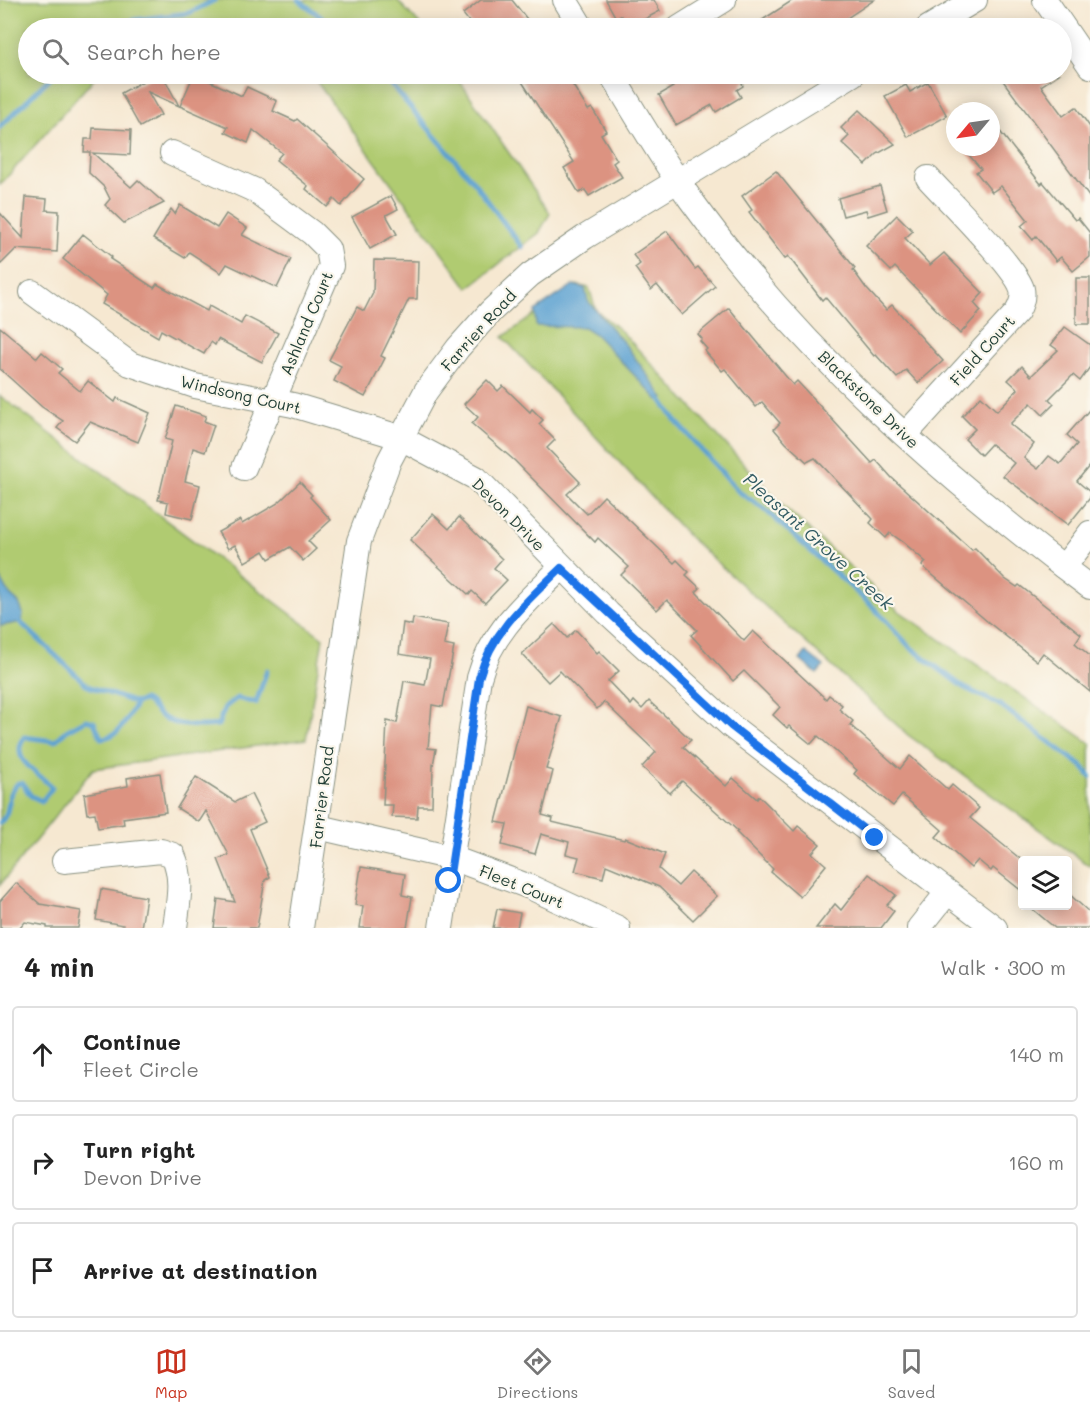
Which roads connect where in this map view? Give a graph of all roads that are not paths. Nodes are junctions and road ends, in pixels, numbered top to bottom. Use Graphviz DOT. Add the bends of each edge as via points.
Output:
graph roads {
  1 [pos="564,0"];
  2 [pos="724,0"];
  3 [pos="975,0"];
  4 [pos="1045,0"];
  5 [pos="576,18"];
  6 [pos="695,18"];
  7 [pos="945,18"];
  8 [pos="1057,18"];
  9 [pos="1072,40"];
  10 [pos="1090,66"];
  11 [pos="617,84"];
  12 [pos="836,84"];
  13 [pos="172,153"];
  14 [pos="928,178"];
  15 [pos="677,180"];
  16 [pos="32,292"];
  17 [pos="273,400"];
  18 [pos="905,435"];
  19 [pos="399,437"];
  20 [pos="244,468"];
  21 [pos="1090,533"];
  22 [pos="1064,567"];
  23 [pos="561,568"];
  24 [pos="1090,587"];
  25 [pos="318,827"];
  26 [pos="452,858"];
  27 [pos="64,861"];
  28 [pos="947,892"];
  29 [pos="175,928"];
  30 [pos="301,928"];
  31 [pos="441,928"];
  32 [pos="618,928"];
  33 [pos="919,928"];
  34 [pos="995,928"];
  1 -- 5 [label="street"];
  2 -- 6 [label="street"];
  3 -- 7 [label="street"];
  4 -- 8 [label="street"];
  9 -- 10 [label="street"];
  11 -- 15 [label="street, Blackstone Drive"];
  12 -- 15 [label="street, Farrier Road"];
  13 -- 17 [label="street, Ashland Court" via="254,190 328,249 331,266"];
  14 -- 18 [label="street, Field Court" via="1010,269 1022,289 1023,301"];
  15 -- 18 [label="street, Blackstone Drive" via="770,297"];
  15 -- 19 [label="street, Farrier Road" via="530,275 491,311 426,390"];
  16 -- 17 [label="street, Windsong Court" via="130,364 195,386"];
  17 -- 19 [label="street, Windsong Court"];
  17 -- 20 [label="street, Ashland Court"];
  18 -- 22 [label="street, Blackstone Drive" via="982,504"];
  19 -- 23 [label="street, Devon Drive" via="476,478"];
  19 -- 25 [label="street, Farrier Road" via="359,541"];
  21 -- 22 [label="street"];
  22 -- 24 [label="street, Blackstone Drive"];
  23 -- 26 [label="street" via="509,619 484,656"];
  23 -- 28 [label="street, Devon Drive" via="731,726"];
  25 -- 26 [label="street, Fleet Court"];
  25 -- 30 [label="street, Farrier Road"];
  26 -- 31 [label="street"];
  26 -- 32 [label="street, Fleet Court" via="530,887"];
  27 -- 29 [label="street" via="161,851 172,855 181,882"];
  28 -- 33 [label="street"];
  28 -- 34 [label="street, Devon Drive"];
}
